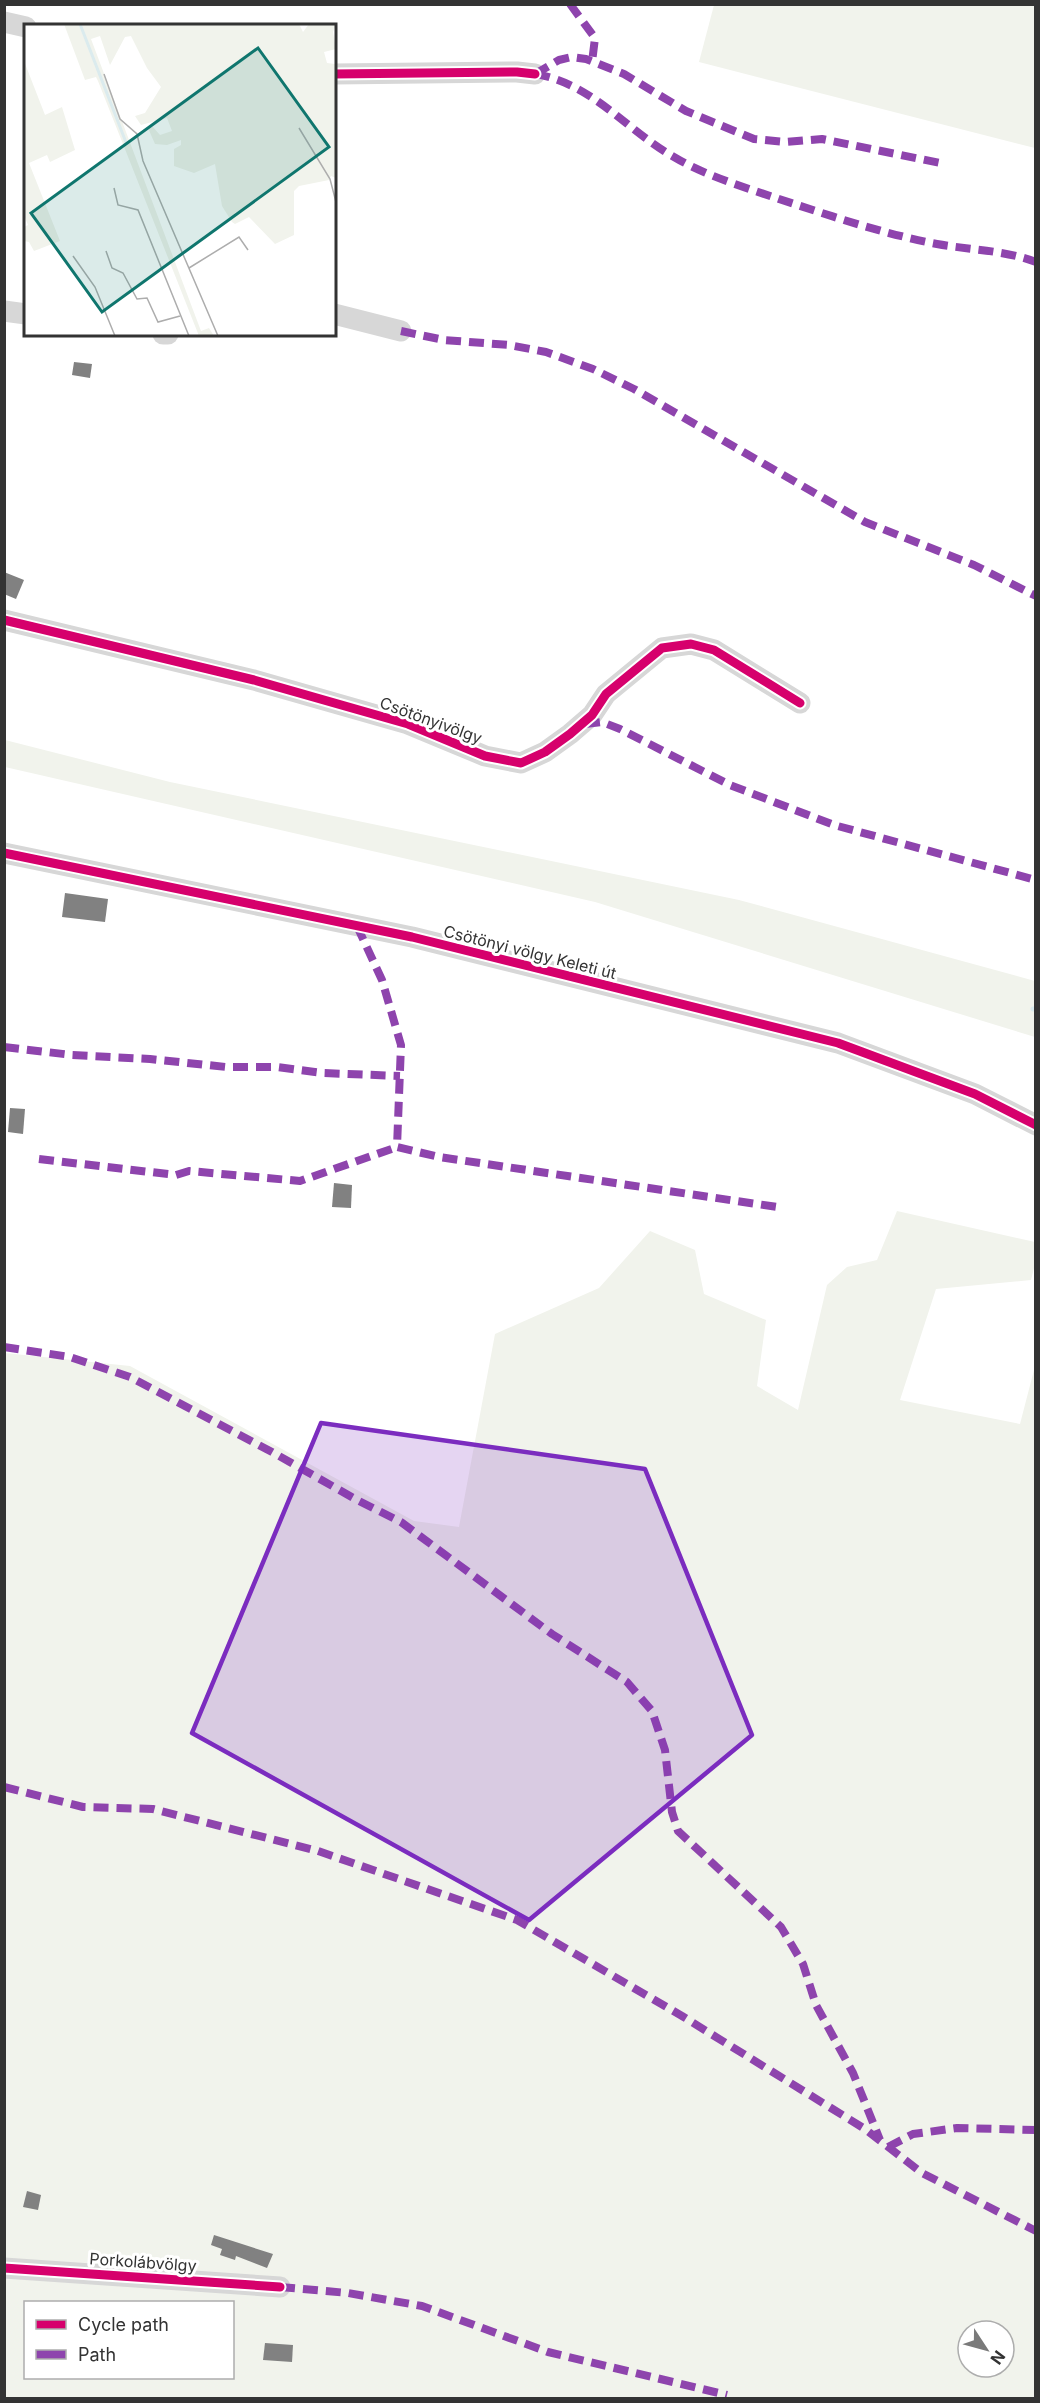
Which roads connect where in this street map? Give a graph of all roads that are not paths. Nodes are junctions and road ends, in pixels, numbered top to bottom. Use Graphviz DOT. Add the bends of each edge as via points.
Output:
graph roads {
  1 [pos="4,21"];
  2 [pos="24,26"];
  3 [pos="336,74"];
  4 [pos="535,74"];
  5 [pos="4,311"];
  6 [pos="24,314"];
  7 [pos="336,315"];
  8 [pos="401,331"];
  9 [pos="4,620"];
  10 [pos="800,703"];
  11 [pos="4,853"];
  12 [pos="1035,1125"];
  13 [pos="4,2268"];
  14 [pos="280,2287"];
  1 -- 2 [label="street"];
  3 -- 4 [label="street"];
  5 -- 6 [label="street"];
  7 -- 8 [label="street"];
  9 -- 10 [label="street, Csötönyivölgy" via="254,680 408,724 485,756 521,763 570,734 592,715 606,694 663,648 691,644 714,650"];
  11 -- 12 [label="street, Csötönyi völgy Keleti út" via="412,937 838,1043 975,1094"];
  13 -- 14 [label="street, Porkolábvölgy"];
}
